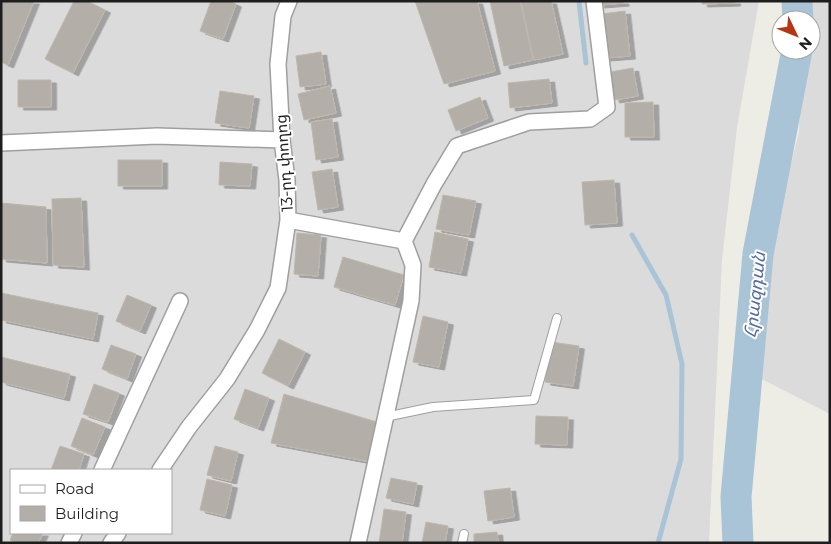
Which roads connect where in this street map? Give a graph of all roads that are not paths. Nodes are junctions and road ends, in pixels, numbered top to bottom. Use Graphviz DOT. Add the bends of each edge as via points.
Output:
graph roads {
  1 [pos="290,1"];
  2 [pos="594,1"];
  3 [pos="282,140"];
  4 [pos="1,143"];
  5 [pos="288,220"];
  6 [pos="404,241"];
  7 [pos="180,301"];
  8 [pos="557,318"];
  9 [pos="385,417"];
  10 [pos="102,469"];
  11 [pos="161,469"];
  12 [pos="464,534"];
  13 [pos="358,543"];
  14 [pos="462,543"];
  1 -- 3 [label="street, 13-րդ փողոց" via="283,16 278,64"];
  2 -- 6 [label="street" via="607,106 590,119 529,122 457,146"];
  3 -- 4 [label="street" via="156,136"];
  3 -- 5 [label="street, 13-րդ փողոց"];
  5 -- 6 [label="street"];
  5 -- 11 [label="street, 13-րդ փողոց" via="278,288 257,330 227,379"];
  6 -- 9 [label="street" via="413,265 411,301"];
  7 -- 10 [label="street"];
  8 -- 9 [label="lane" via="534,400 433,407"];
  9 -- 13 [label="street"];
  12 -- 14 [label="lane"];
}
